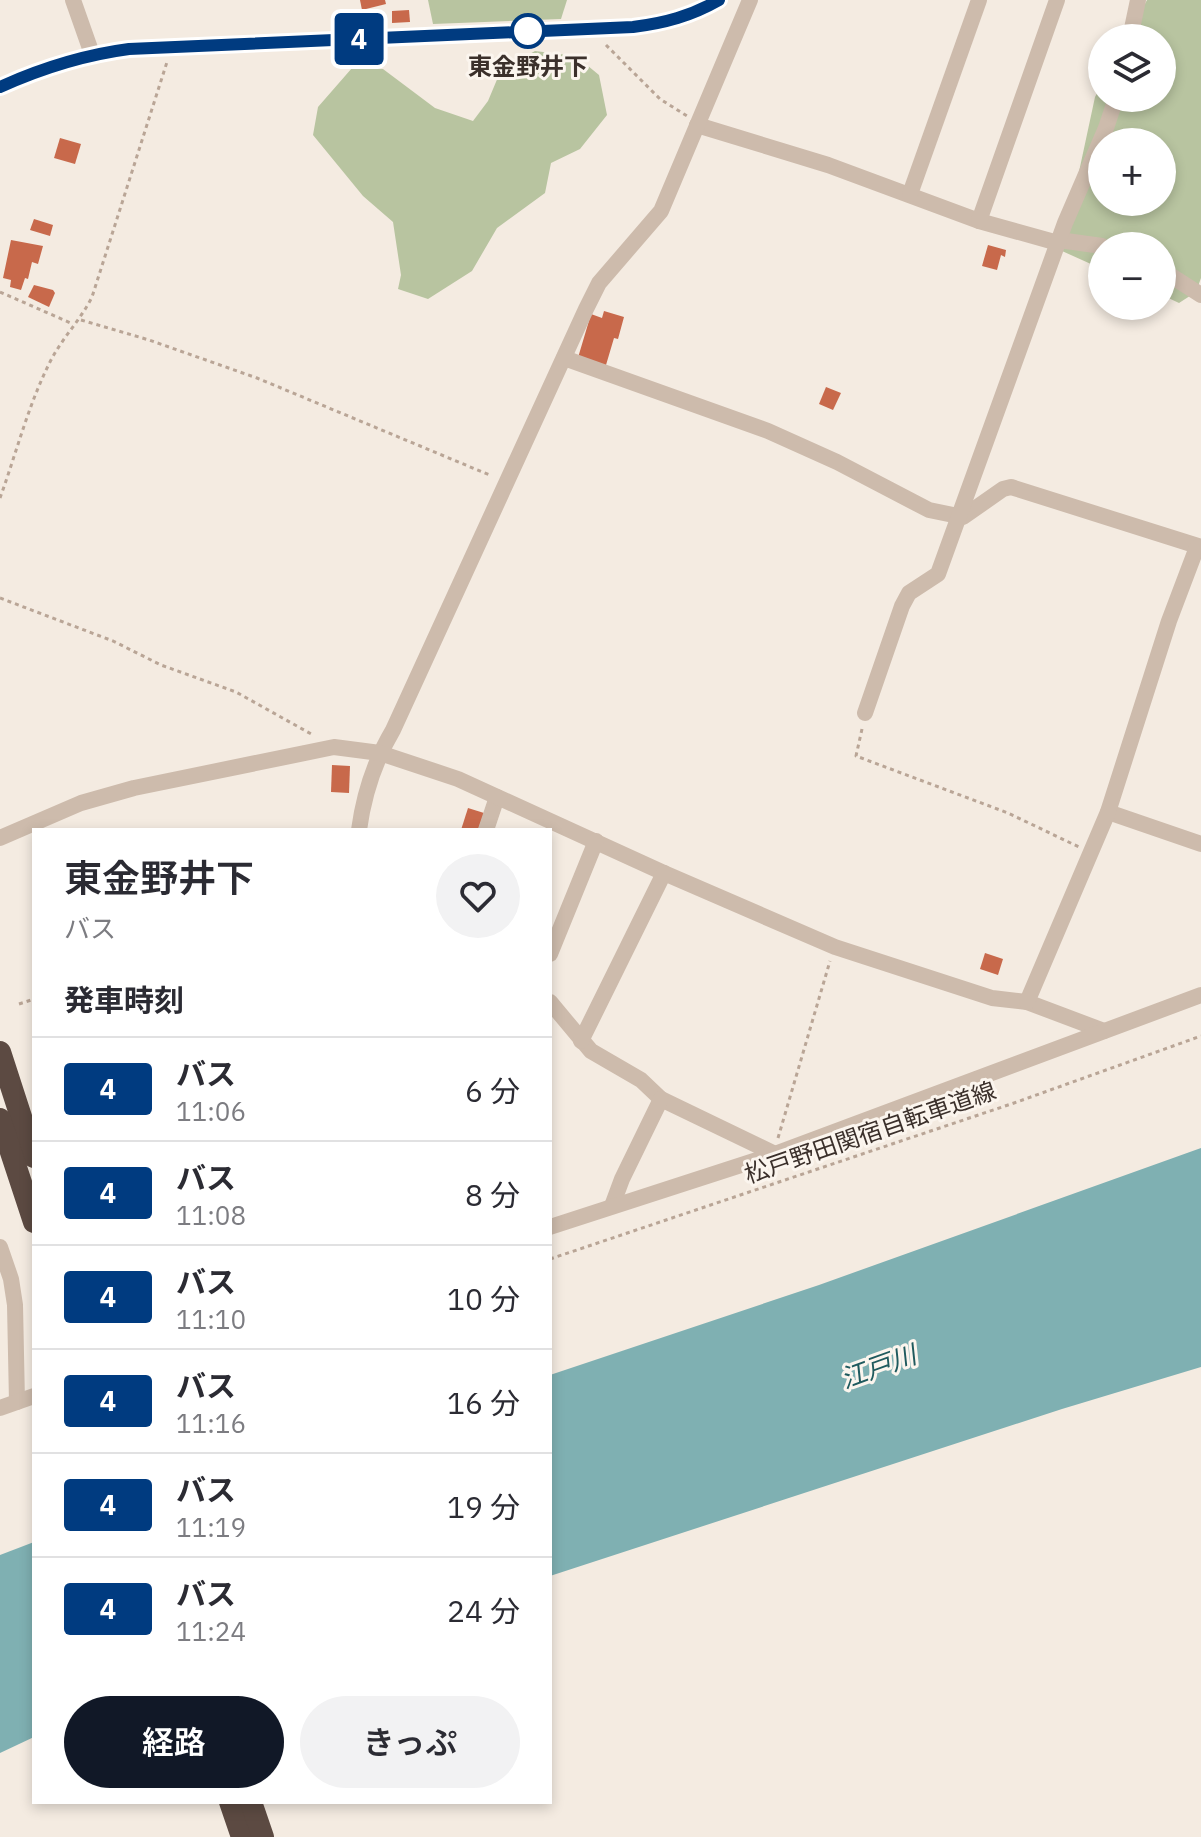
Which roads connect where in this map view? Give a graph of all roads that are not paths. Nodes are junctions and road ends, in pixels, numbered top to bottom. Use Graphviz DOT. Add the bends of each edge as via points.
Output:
graph roads {
  1 [pos="73,0"];
  2 [pos="719,0"];
  3 [pos="750,0"];
  4 [pos="979,0"];
  5 [pos="1057,0"];
  6 [pos="1138,0"];
  7 [pos="1133,24"];
  8 [pos="92,54"];
  9 [pos="0,87"];
  10 [pos="1110,112"];
  11 [pos="698,123"];
  12 [pos="910,194"];
  13 [pos="979,221"];
  14 [pos="1058,241"];
  15 [pos="1088,244"];
  16 [pos="1176,279"];
  17 [pos="1201,295"];
  18 [pos="564,358"];
  19 [pos="957,517"];
  20 [pos="1199,547"];
  21 [pos="865,713"];
  22 [pos="380,753"];
  23 [pos="497,797"];
  24 [pos="1108,812"];
  25 [pos="359,828"];
  26 [pos="487,828"];
  27 [pos="0,838"];
  28 [pos="596,841"];
  29 [pos="1201,844"];
  30 [pos="664,873"];
  31 [pos="552,949"];
  32 [pos="1201,995"];
  33 [pos="1027,1002"];
  34 [pos="552,1005"];
  35 [pos="1104,1031"];
  36 [pos="581,1041"];
  37 [pos="0,1052"];
  38 [pos="661,1099"];
  39 [pos="0,1119"];
  40 [pos="32,1151"];
  41 [pos="774,1153"];
  42 [pos="612,1206"];
  43 [pos="32,1216"];
  44 [pos="552,1226"];
  45 [pos="0,1247"];
  46 [pos="32,1397"];
  47 [pos="17,1402"];
  48 [pos="0,1408"];
  49 [pos="231,1804"];
  50 [pos="252,1804"];
  51 [pos="242,1837"];
  52 [pos="263,1837"];
  1 -- 8 [label="street"];
  2 -- 8 [label="street" via="665,23"];
  3 -- 11 [label="street"];
  4 -- 12 [label="street"];
  5 -- 13 [label="street"];
  6 -- 7 [label="street"];
  8 -- 9 [label="street"];
  10 -- 14 [label="street"];
  11 -- 12 [label="street"];
  11 -- 18 [label="street" via="661,211 599,283"];
  12 -- 13 [label="street"];
  13 -- 14 [label="street"];
  14 -- 15 [label="street"];
  14 -- 19 [label="street"];
  16 -- 17 [label="street"];
  18 -- 19 [label="street" via="768,431 907,500"];
  18 -- 22 [label="street"];
  19 -- 20 [label="street" via="1011,487"];
  19 -- 21 [label="street" via="938,574 909,593 902,606"];
  20 -- 24 [label="street" via="1169,621"];
  22 -- 23 [label="street"];
  22 -- 25 [label="street" via="367,785"];
  22 -- 27 [label="street" via="334,747 134,788 81,803"];
  23 -- 26 [label="street"];
  23 -- 28 [label="street"];
  24 -- 29 [label="street"];
  24 -- 33 [label="street"];
  28 -- 30 [label="street"];
  28 -- 31 [label="street"];
  30 -- 33 [label="street" via="835,947 992,998"];
  30 -- 36 [label="street"];
  32 -- 35 [label="street"];
  33 -- 35 [label="street"];
  34 -- 36 [label="street"];
  35 -- 41 [label="street"];
  36 -- 38 [label="street"];
  37 -- 40 [label="highway"];
  38 -- 41 [label="street"];
  38 -- 42 [label="street"];
  39 -- 43 [label="highway"];
  41 -- 42 [label="street"];
  42 -- 44 [label="street"];
  45 -- 47 [label="street" via="15,1305"];
  46 -- 47 [label="street"];
  47 -- 48 [label="street"];
  49 -- 51 [label="highway"];
  50 -- 52 [label="highway"];
}
